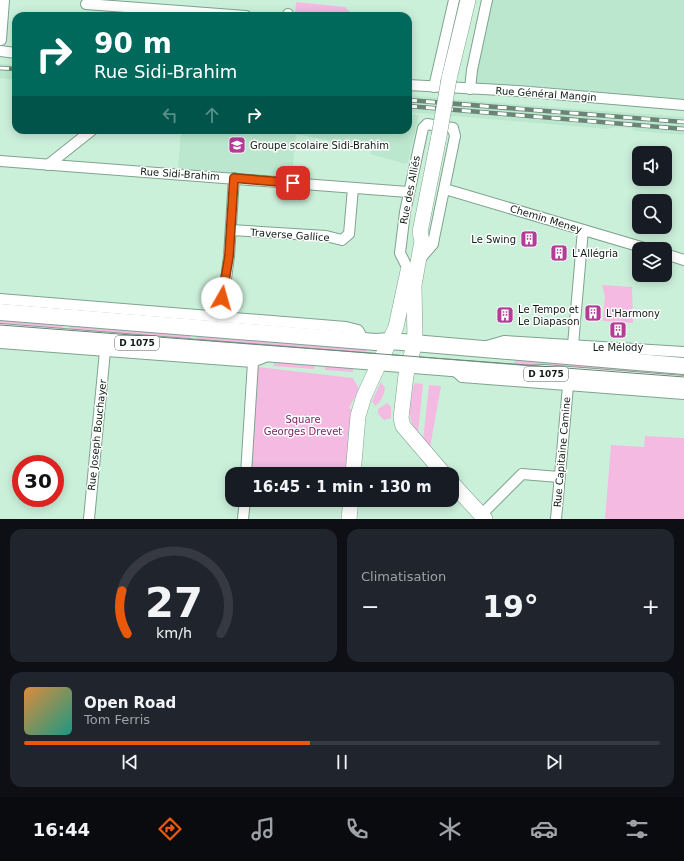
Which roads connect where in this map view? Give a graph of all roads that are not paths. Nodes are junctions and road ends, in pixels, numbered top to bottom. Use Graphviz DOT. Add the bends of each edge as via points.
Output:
graph roads {
  1 [pos="4,0"];
  2 [pos="454,0"];
  3 [pos="468,0"];
  4 [pos="487,0"];
  5 [pos="86,4"];
  6 [pos="129,8"];
  7 [pos="188,12"];
  8 [pos="1,40"];
  9 [pos="0,51"];
  10 [pos="12,52"];
  11 [pos="412,85"];
  12 [pos="434,87"];
  13 [pos="470,89"];
  14 [pos="684,105"];
  15 [pos="87,134"];
  16 [pos="0,161"];
  17 [pos="48,165"];
  18 [pos="234,178"];
  19 [pos="353,188"];
  20 [pos="445,189"];
  21 [pos="408,192"];
  22 [pos="231,230"];
  23 [pos="583,230"];
  24 [pos="632,244"];
  25 [pos="672,256"];
  26 [pos="684,260"];
  27 [pos="413,265"];
  28 [pos="0,299"];
  29 [pos="0,312"];
  30 [pos="221,317"];
  31 [pos="0,332"];
  32 [pos="364,340"];
  33 [pos="390,341"];
  34 [pos="415,342"];
  35 [pos="0,343"];
  36 [pos="572,345"];
  37 [pos="483,347"];
  38 [pos="105,351"];
  39 [pos="684,352"];
  40 [pos="274,353"];
  41 [pos="253,362"];
  42 [pos="380,362"];
  43 [pos="408,365"];
  44 [pos="684,366"];
  45 [pos="452,368"];
  46 [pos="684,384"];
  47 [pos="568,386"];
  48 [pos="684,394"];
  49 [pos="246,467"];
  50 [pos="354,467"];
  51 [pos="438,467"];
  52 [pos="559,477"];
  53 [pos="459,491"];
  54 [pos="244,507"];
  55 [pos="350,507"];
  56 [pos="483,517"];
  57 [pos="89,519"];
  58 [pos="243,519"];
  59 [pos="349,519"];
  60 [pos="556,519"];
  1 -- 8 [label="street"];
  2 -- 12 [label="street"];
  3 -- 27 [label="main road, Rue des Alliés, bridge" via="449,79 420,232 415,234"];
  4 -- 13 [label="street"];
  5 -- 6 [label="street"];
  6 -- 7 [label="street"];
  9 -- 10 [label="street"];
  11 -- 12 [label="street, Rue Général Mangin"];
  12 -- 13 [label="street, Rue Général Mangin"];
  13 -- 14 [label="street, Rue Général Mangin"];
  15 -- 17 [label="street"];
  16 -- 17 [label="street, Rue Sidi-Brahim"];
  17 -- 18 [label="street, Rue Sidi-Brahim"];
  18 -- 19 [label="street, Rue Sidi-Brahim"];
  18 -- 22 [label="street"];
  19 -- 21 [label="street, Rue Sidi-Brahim"];
  19 -- 22 [label="street, Traverse Gallice" via="349,234 342,240 326,236"];
  20 -- 21 [label="street, Rue des Alliés" via="455,130 427,124 423,128"];
  20 -- 23 [label="street, Chemin Meney"];
  20 -- 27 [label="street, Rue des Alliés" via="433,244"];
  21 -- 27 [label="street, Rue des Alliés" via="400,254"];
  22 -- 30 [label="street"];
  23 -- 24 [label="street, Chemin Meney"];
  23 -- 36 [label="street"];
  25 -- 26 [label="street"];
  27 -- 33 [label="main road, Rue des Alliés"];
  27 -- 34 [label="main road, Rue des Alliés"];
  28 -- 30 [label="street"];
  29 -- 32 [label="main road, D 1075"];
  30 -- 32 [label="street" via="346,328 358,330"];
  31 -- 40 [label="main road, D 1075"];
  32 -- 33 [label="main road, D 1075"];
  33 -- 34 [label="main road, D 1075"];
  33 -- 42 [label="main road, Rue des Alliés"];
  34 -- 37 [label="main road, D 1075"];
  34 -- 43 [label="main road, Rue des Alliés"];
  35 -- 38 [label="street"];
  36 -- 37 [label="street" via="504,341"];
  36 -- 39 [label="street"];
  37 -- 44 [label="main road, D 1075"];
  38 -- 41 [label="street"];
  38 -- 57 [label="street, Rue Joseph Bouchayer"];
  40 -- 41 [label="street"];
  40 -- 42 [label="main road, D 1075"];
  41 -- 49 [label="street"];
  42 -- 43 [label="main road, D 1075"];
  42 -- 50 [label="main road, Rue des Alliés" via="358,416"];
  43 -- 45 [label="main road, D 1075"];
  43 -- 51 [label="main road, Rue des Alliés" via="400,412 403,426"];
  45 -- 46 [label="main road, D 1075"];
  45 -- 47 [label="street" via="462,377"];
  47 -- 48 [label="street"];
  47 -- 52 [label="street, Rue Capitaine Camine"];
  52 -- 56 [label="street" via="522,474"];
  52 -- 60 [label="street, Rue Capitaine Camine"];
  53 -- 56 [label="main road"];
  54 -- 58 [label="street"];
  55 -- 59 [label="main road"];
}
